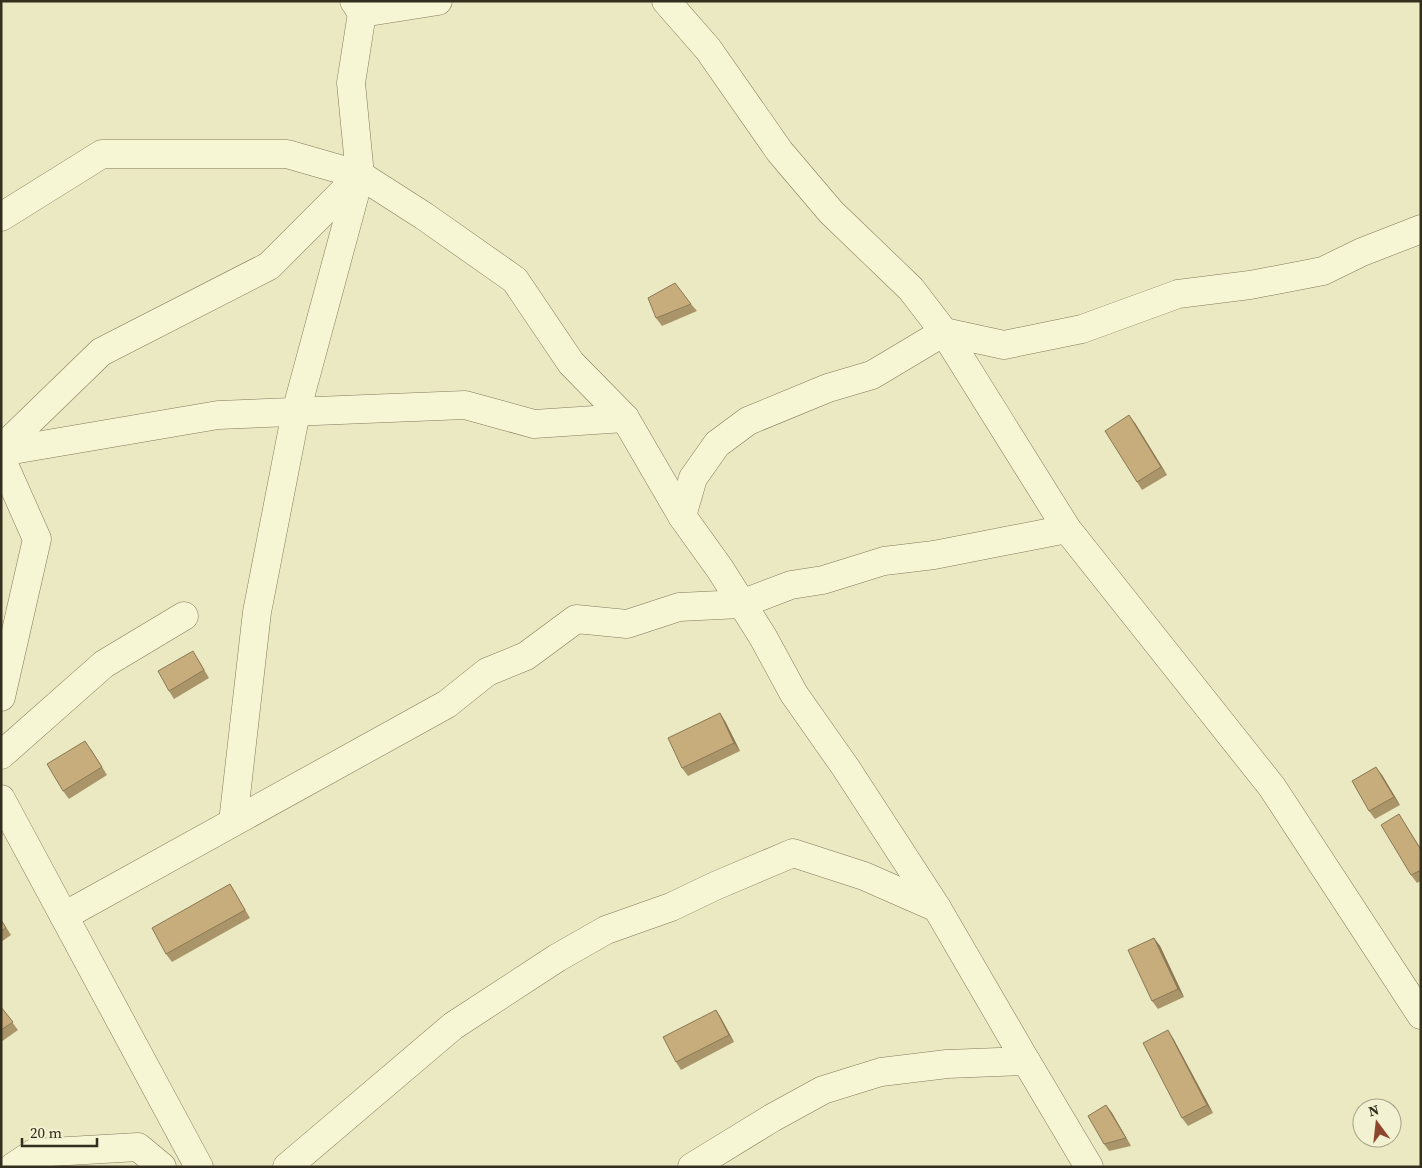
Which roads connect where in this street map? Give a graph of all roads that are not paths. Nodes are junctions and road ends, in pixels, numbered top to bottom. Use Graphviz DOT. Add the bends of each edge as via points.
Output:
graph roads {
  1 [pos="438,1"];
  2 [pos="666,1"];
  3 [pos="358,7"];
  4 [pos="360,175"];
  5 [pos="1,217"];
  6 [pos="1421,228"];
  7 [pos="944,332"];
  8 [pos="296,412"];
  9 [pos="625,418"];
  10 [pos="1,450"];
  11 [pos="1,458"];
  12 [pos="682,516"];
  13 [pos="1067,529"];
  14 [pos="742,604"];
  15 [pos="184,616"];
  16 [pos="1,697"];
  17 [pos="1,754"];
  18 [pos="1,799"];
  19 [pos="233,822"];
  20 [pos="938,908"];
  21 [pos="64,916"];
  22 [pos="1421,1015"];
  23 [pos="1026,1061"];
  24 [pos="13,1167"];
  25 [pos="162,1167"];
  26 [pos="198,1167"];
  27 [pos="287,1167"];
  28 [pos="692,1167"];
  29 [pos="1089,1167"];
  1 -- 3 [label="street"];
  2 -- 7 [label="street" via="708,49 780,152 831,212 911,289"];
  3 -- 4 [label="street" via="351,83"];
  4 -- 5 [label="street" via="287,154 102,154"];
  4 -- 8 [label="street"];
  4 -- 9 [label="street" via="514,280 570,363"];
  4 -- 10 [label="street" via="269,266 101,352"];
  6 -- 7 [label="street" via="1322,272 1178,294 1082,329 1004,345"];
  7 -- 12 [label="street" via="872,375 828,388 748,421 717,444 693,478"];
  7 -- 13 [label="street"];
  8 -- 9 [label="street" via="465,406 534,424"];
  8 -- 10 [label="street" via="218,415"];
  8 -- 19 [label="street" via="256,612"];
  9 -- 12 [label="street"];
  11 -- 16 [label="street" via="37,539"];
  12 -- 14 [label="street"];
  13 -- 14 [label="street" via="934,555 884,561 823,580 792,585"];
  13 -- 22 [label="street" via="1272,787"];
  14 -- 19 [label="street" via="679,607 627,624 576,619 526,656 487,672 447,704"];
  14 -- 20 [label="street" via="794,694"];
  15 -- 17 [label="street" via="104,664"];
  18 -- 21 [label="street"];
  19 -- 21 [label="street"];
  20 -- 23 [label="street"];
  20 -- 27 [label="street" via="864,876 793,854 670,907 606,930 557,958 453,1026"];
  21 -- 26 [label="street"];
  23 -- 28 [label="street" via="947,1064 881,1072 823,1090"];
  23 -- 29 [label="street"];
  24 -- 25 [label="street" via="34,1153 138,1147"];
}
